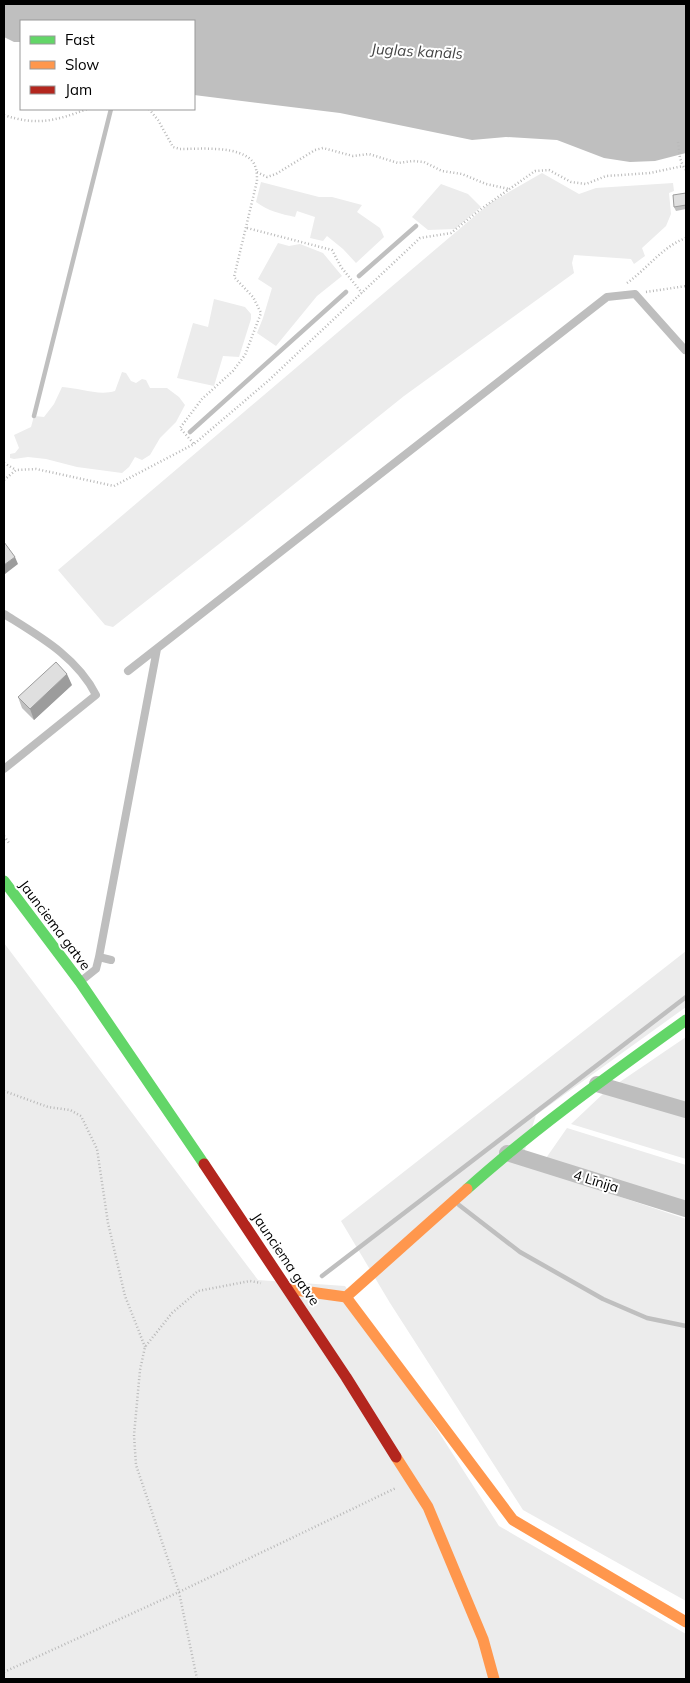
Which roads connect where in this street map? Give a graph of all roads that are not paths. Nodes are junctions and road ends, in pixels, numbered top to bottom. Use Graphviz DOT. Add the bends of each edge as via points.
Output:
graph roads {
  1 [pos="685,350"];
  2 [pos="4,614"];
  3 [pos="157,649"];
  4 [pos="128,671"];
  5 [pos="4,769"];
  6 [pos="4,881"];
  7 [pos="99,957"];
  8 [pos="111,960"];
  9 [pos="80,982"];
  10 [pos="686,1020"];
  11 [pos="597,1084"];
  12 [pos="686,1110"];
  13 [pos="507,1153"];
  14 [pos="686,1209"];
  15 [pos="288,1289"];
  16 [pos="346,1297"];
  17 [pos="686,1622"];
  18 [pos="494,1679"];
  1 -- 3 [label="lane" via="635,294 607,297"];
  2 -- 5 [label="lane" via="59,649 89,681 96,695"];
  3 -- 4 [label="lane"];
  3 -- 7 [label="lane"];
  6 -- 9 [label="street, Jaunciema gatve"];
  7 -- 8 [label="lane"];
  7 -- 9 [label="lane" via="96,969"];
  9 -- 15 [label="street, Jaunciema gatve"];
  10 -- 11 [label="street"];
  11 -- 12 [label="street"];
  11 -- 13 [label="street"];
  13 -- 14 [label="street, 4 Līnija"];
  13 -- 16 [label="street"];
  15 -- 16 [label="street"];
  15 -- 18 [label="street, Jaunciema gatve" via="428,1507 483,1639"];
  16 -- 17 [label="street" via="513,1520"];
}
